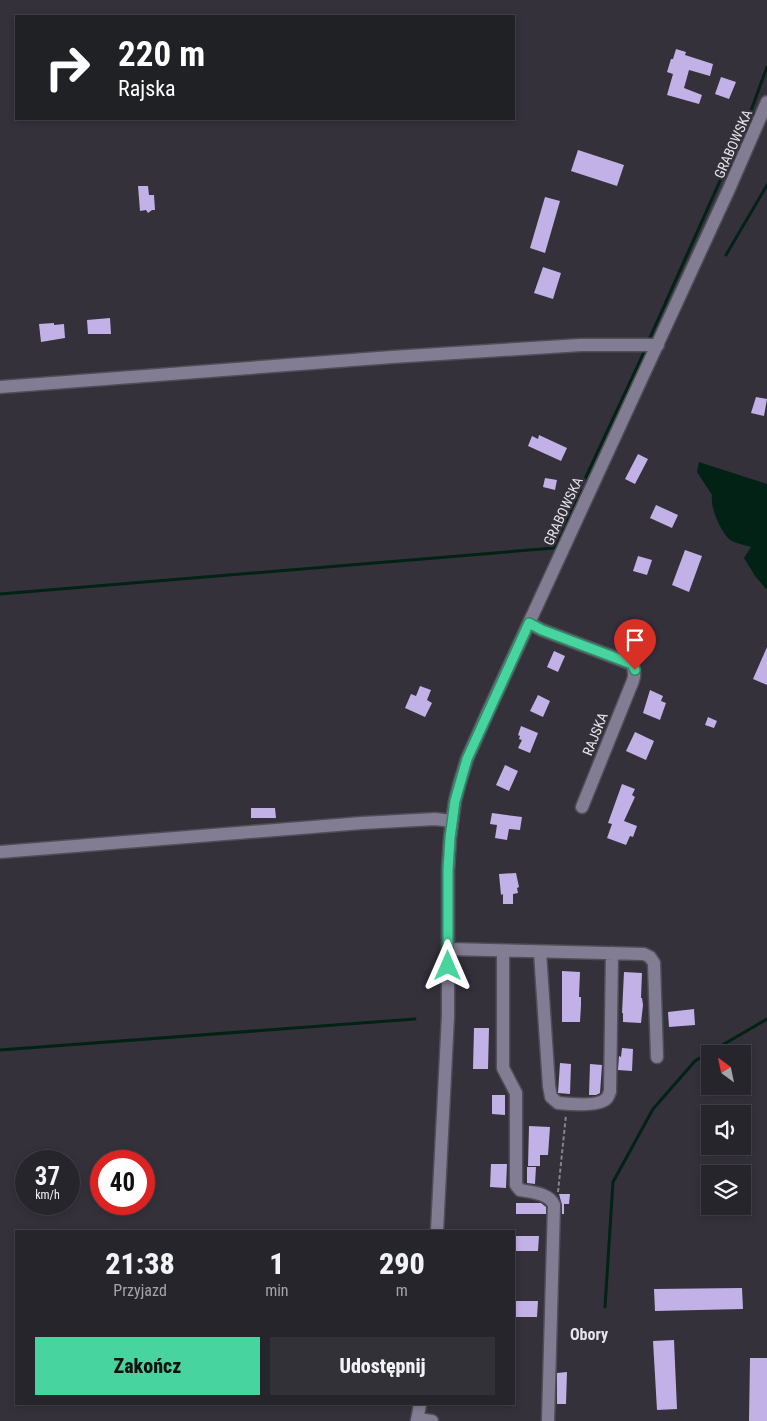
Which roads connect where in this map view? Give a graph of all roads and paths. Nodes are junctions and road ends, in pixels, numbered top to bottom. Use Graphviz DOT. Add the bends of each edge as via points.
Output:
graph roads {
  1 [pos="767,102"];
  2 [pos="651,345"];
  3 [pos="0,387"];
  4 [pos="529,623"];
  5 [pos="582,807"];
  6 [pos="452,822"];
  7 [pos="0,852"];
  8 [pos="448,949"];
  9 [pos="503,951"];
  10 [pos="540,952"];
  11 [pos="612,953"];
  12 [pos="657,1057"];
  13 [pos="566,1104"];
  14 [pos="552,1199"];
  15 [pos="437,1230"];
  16 [pos="420,1405"];
  17 [pos="417,1420"];
  18 [pos="432,1421"];
  19 [pos="548,1421"];
  1 -- 2 [label="street, GRABOWSKA" via="737,171"];
  2 -- 3 [label="street" via="581,345 392,357"];
  2 -- 4 [label="street, GRABOWSKA"];
  4 -- 5 [label="street, RAJSKA" via="632,664 635,670"];
  4 -- 6 [label="street, GRABOWSKA" via="467,759"];
  6 -- 7 [label="street" via="435,819 362,823"];
  6 -- 8 [label="street, GRABOWSKA"];
  8 -- 9 [label="street"];
  8 -- 15 [label="street, GRABOWSKA" via="448,1016"];
  9 -- 10 [label="street"];
  9 -- 14 [label="street" via="502,1068 516,1093 516,1185 520,1190"];
  10 -- 11 [label="street"];
  10 -- 13 [label="street" via="549,1086 551,1097"];
  11 -- 12 [label="street" via="644,954 654,963"];
  11 -- 13 [label="street" via="610,1092 607,1099 600,1102"];
  13 -- 14 [label="path" via="558,1192"];
  14 -- 19 [label="street"];
  16 -- 17 [label="street"];
  17 -- 18 [label="street"];
}
